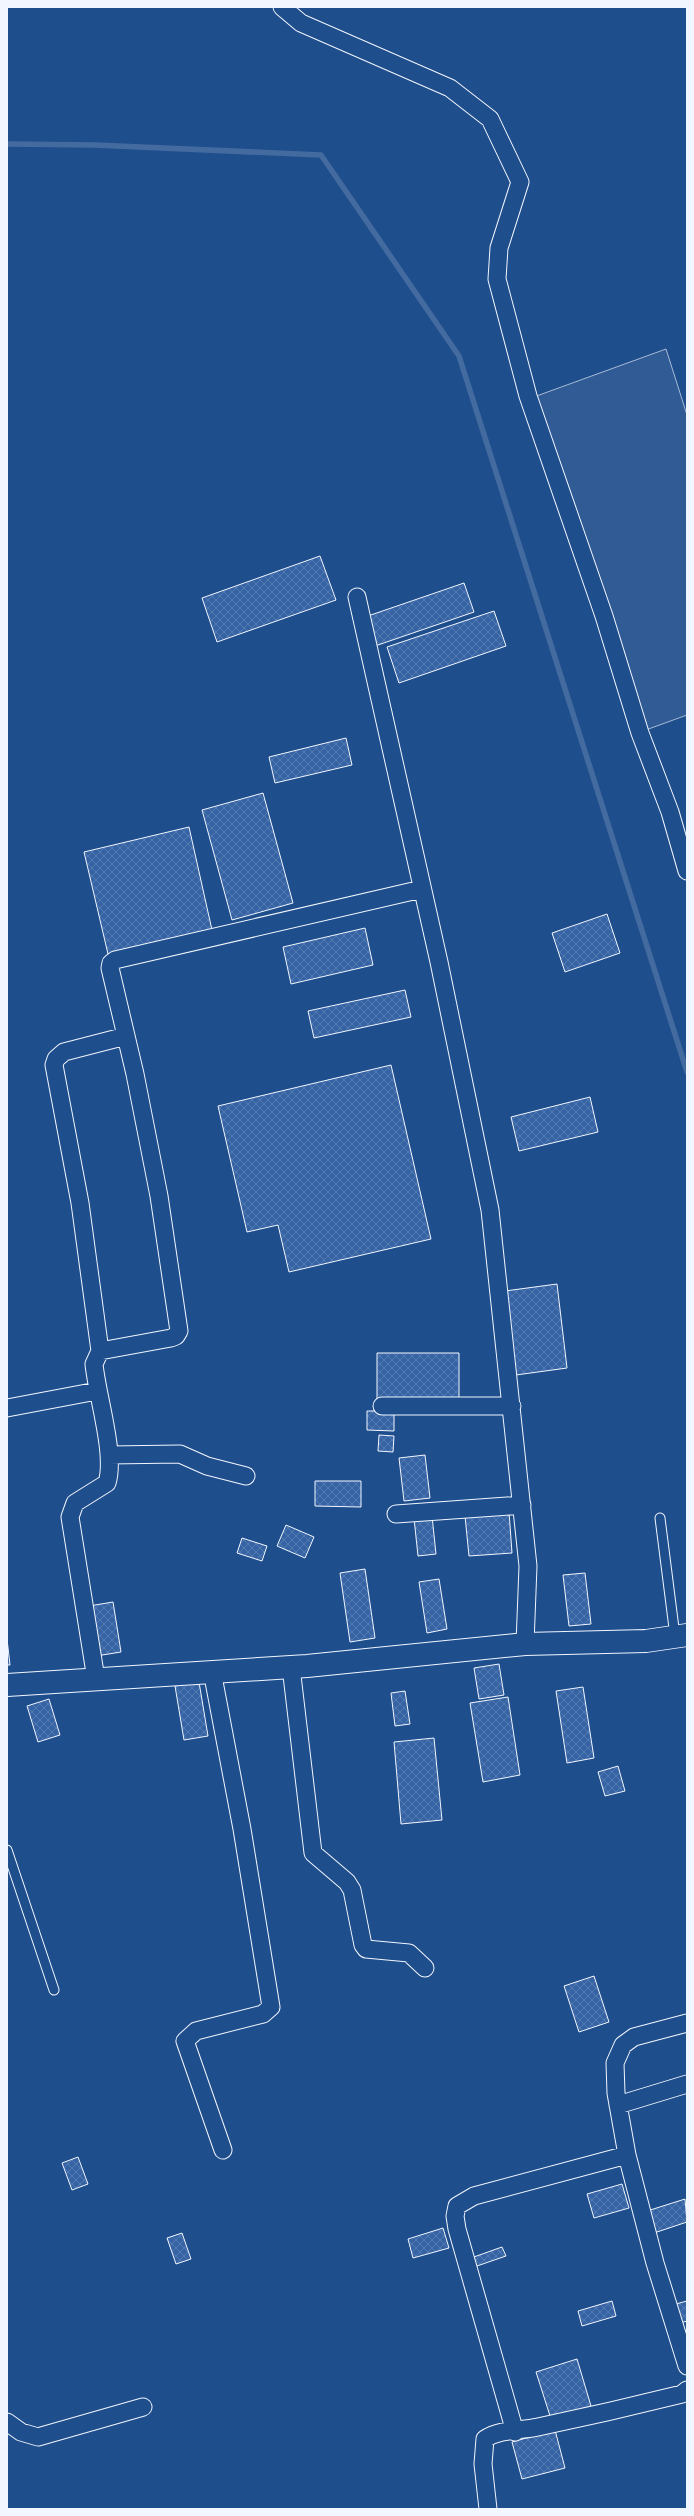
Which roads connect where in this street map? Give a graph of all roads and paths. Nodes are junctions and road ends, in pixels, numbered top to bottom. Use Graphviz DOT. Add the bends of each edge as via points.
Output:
graph roads {
  1 [pos="282,7"];
  2 [pos="357,597"];
  3 [pos="687,871"];
  4 [pos="422,889"];
  5 [pos="126,1036"];
  6 [pos="100,1351"];
  7 [pos="97,1391"];
  8 [pos="382,1406"];
  9 [pos="512,1406"];
  10 [pos="7,1408"];
  11 [pos="108,1455"];
  12 [pos="246,1476"];
  13 [pos="522,1505"];
  14 [pos="396,1514"];
  15 [pos="660,1518"];
  16 [pos="681,1635"];
  17 [pos="525,1644"];
  18 [pos="292,1667"];
  19 [pos="212,1671"];
  20 [pos="96,1679"];
  21 [pos="7,1685"];
  22 [pos="7,1850"];
  23 [pos="425,1968"];
  24 [pos="54,1990"];
  25 [pos="687,2022"];
  26 [pos="687,2084"];
  27 [pos="618,2106"];
  28 [pos="223,2150"];
  29 [pos="627,2154"];
  30 [pos="687,2366"];
  31 [pos="687,2390"];
  32 [pos="143,2407"];
  33 [pos="7,2422"];
  34 [pos="515,2432"];
  35 [pos="488,2509"];
  1 -- 3 [label="street" via="300,23 450,88 490,119 520,182 499,248 497,279 528,396 604,616 640,733 670,812"];
  2 -- 4 [label="street"];
  4 -- 5 [label="street" via="115,960 110,968"];
  4 -- 9 [label="street" via="490,1210"];
  5 -- 6 [label="street" via="64,1052 56,1059 54,1065 80,1203"];
  5 -- 6 [label="street" via="159,1196 179,1331 171,1338"];
  6 -- 7 [label="street" via="94,1364"];
  7 -- 10 [label="street"];
  7 -- 11 [label="street"];
  8 -- 9 [label="street"];
  9 -- 13 [label="street"];
  11 -- 12 [label="street" via="180,1454 207,1466"];
  11 -- 20 [label="street" via="110,1475 107,1483 75,1503 70,1517"];
  13 -- 14 [label="street"];
  13 -- 17 [label="street" via="528,1566"];
  15 -- 16 [label="lane"];
  16 -- 17 [label="main road" via="646,1640"];
  17 -- 18 [label="main road"];
  18 -- 19 [label="main road"];
  18 -- 23 [label="street" via="313,1853 347,1882 352,1890 366,1949 408,1953"];
  19 -- 20 [label="main road"];
  19 -- 28 [label="street" via="242,1829 271,2007 263,2014 196,2031 185,2041"];
  20 -- 21 [label="main road"];
  22 -- 24 [label="lane"];
  25 -- 27 [label="street" via="650,2031 634,2037 623,2045 615,2063"];
  26 -- 27 [label="street"];
  27 -- 29 [label="street"];
  29 -- 30 [label="street"];
  29 -- 34 [label="street" via="474,2196 457,2206 457,2229"];
  31 -- 34 [label="street" via="675,2396"];
  32 -- 33 [label="street" via="38,2437 21,2432"];
  34 -- 35 [label="street" via="496,2432 485,2439 483,2464"];
}
